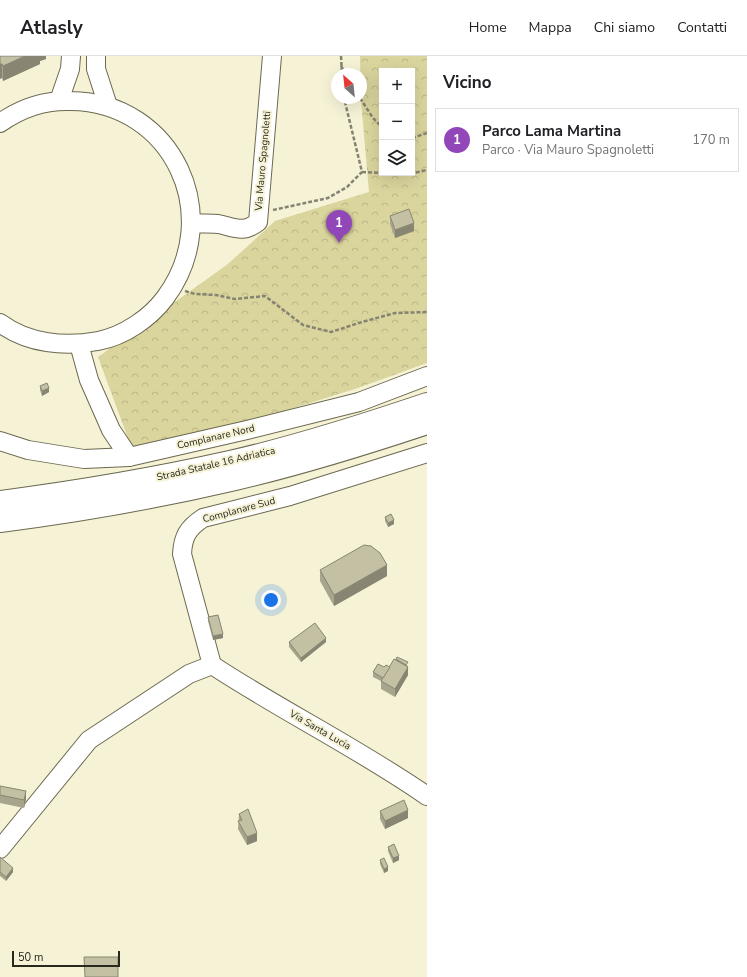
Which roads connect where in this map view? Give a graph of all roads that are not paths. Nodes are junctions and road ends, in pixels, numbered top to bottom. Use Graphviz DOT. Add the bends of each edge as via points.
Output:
graph roads {
  1 [pos="71,56"];
  2 [pos="96,56"];
  3 [pos="272,56"];
  4 [pos="59,101"];
  5 [pos="108,106"];
  6 [pos="0,123"];
  7 [pos="192,223"];
  8 [pos="0,323"];
  9 [pos="79,344"];
  10 [pos="427,376"];
  11 [pos="427,404"];
  12 [pos="427,424"];
  13 [pos="0,441"];
  14 [pos="427,453"];
  15 [pos="129,457"];
  16 [pos="0,493"];
  17 [pos="54,495"];
  18 [pos="0,502"];
  19 [pos="0,521"];
  20 [pos="212,665"];
  21 [pos="427,796"];
  22 [pos="0,848"];
  1 -- 4 [label="street" via="70,69"];
  2 -- 5 [label="street" via="96,69"];
  3 -- 7 [label="street, Via Mauro Spagnoletti" via="258,222 247,228 236,229 218,224"];
  4 -- 5 [label="street" via="84,101"];
  4 -- 6 [label="street" via="34,105 10,115"];
  5 -- 7 [label="street" via="146,127 162,142 175,160 190,201"];
  7 -- 9 [label="street" via="190,245 184,266 174,286 160,304 143,320 116,334 102,340"];
  8 -- 9 [label="street" via="29,338 54,344"];
  9 -- 15 [label="street" via="88,380 110,430"];
  10 -- 15 [label="street, Complanare Nord" via="359,402"];
  11 -- 17 [label="highway, Strada Statale 16 Adriatica" via="330,435 231,462"];
  12 -- 19 [label="highway, Strada Statale 16 Adriatica" via="236,479 125,502"];
  13 -- 15 [label="street, Complanare Nord" via="28,450 84,459"];
  14 -- 20 [label="street, Complanare Sud" via="298,494 203,518 194,524 183,541 182,554"];
  16 -- 17 [label="highway"];
  17 -- 18 [label="highway, Strada Statale 16 Adriatica"];
  20 -- 21 [label="street, Via Santa Lucia"];
  20 -- 22 [label="street" via="189,674 89,740"];
}
